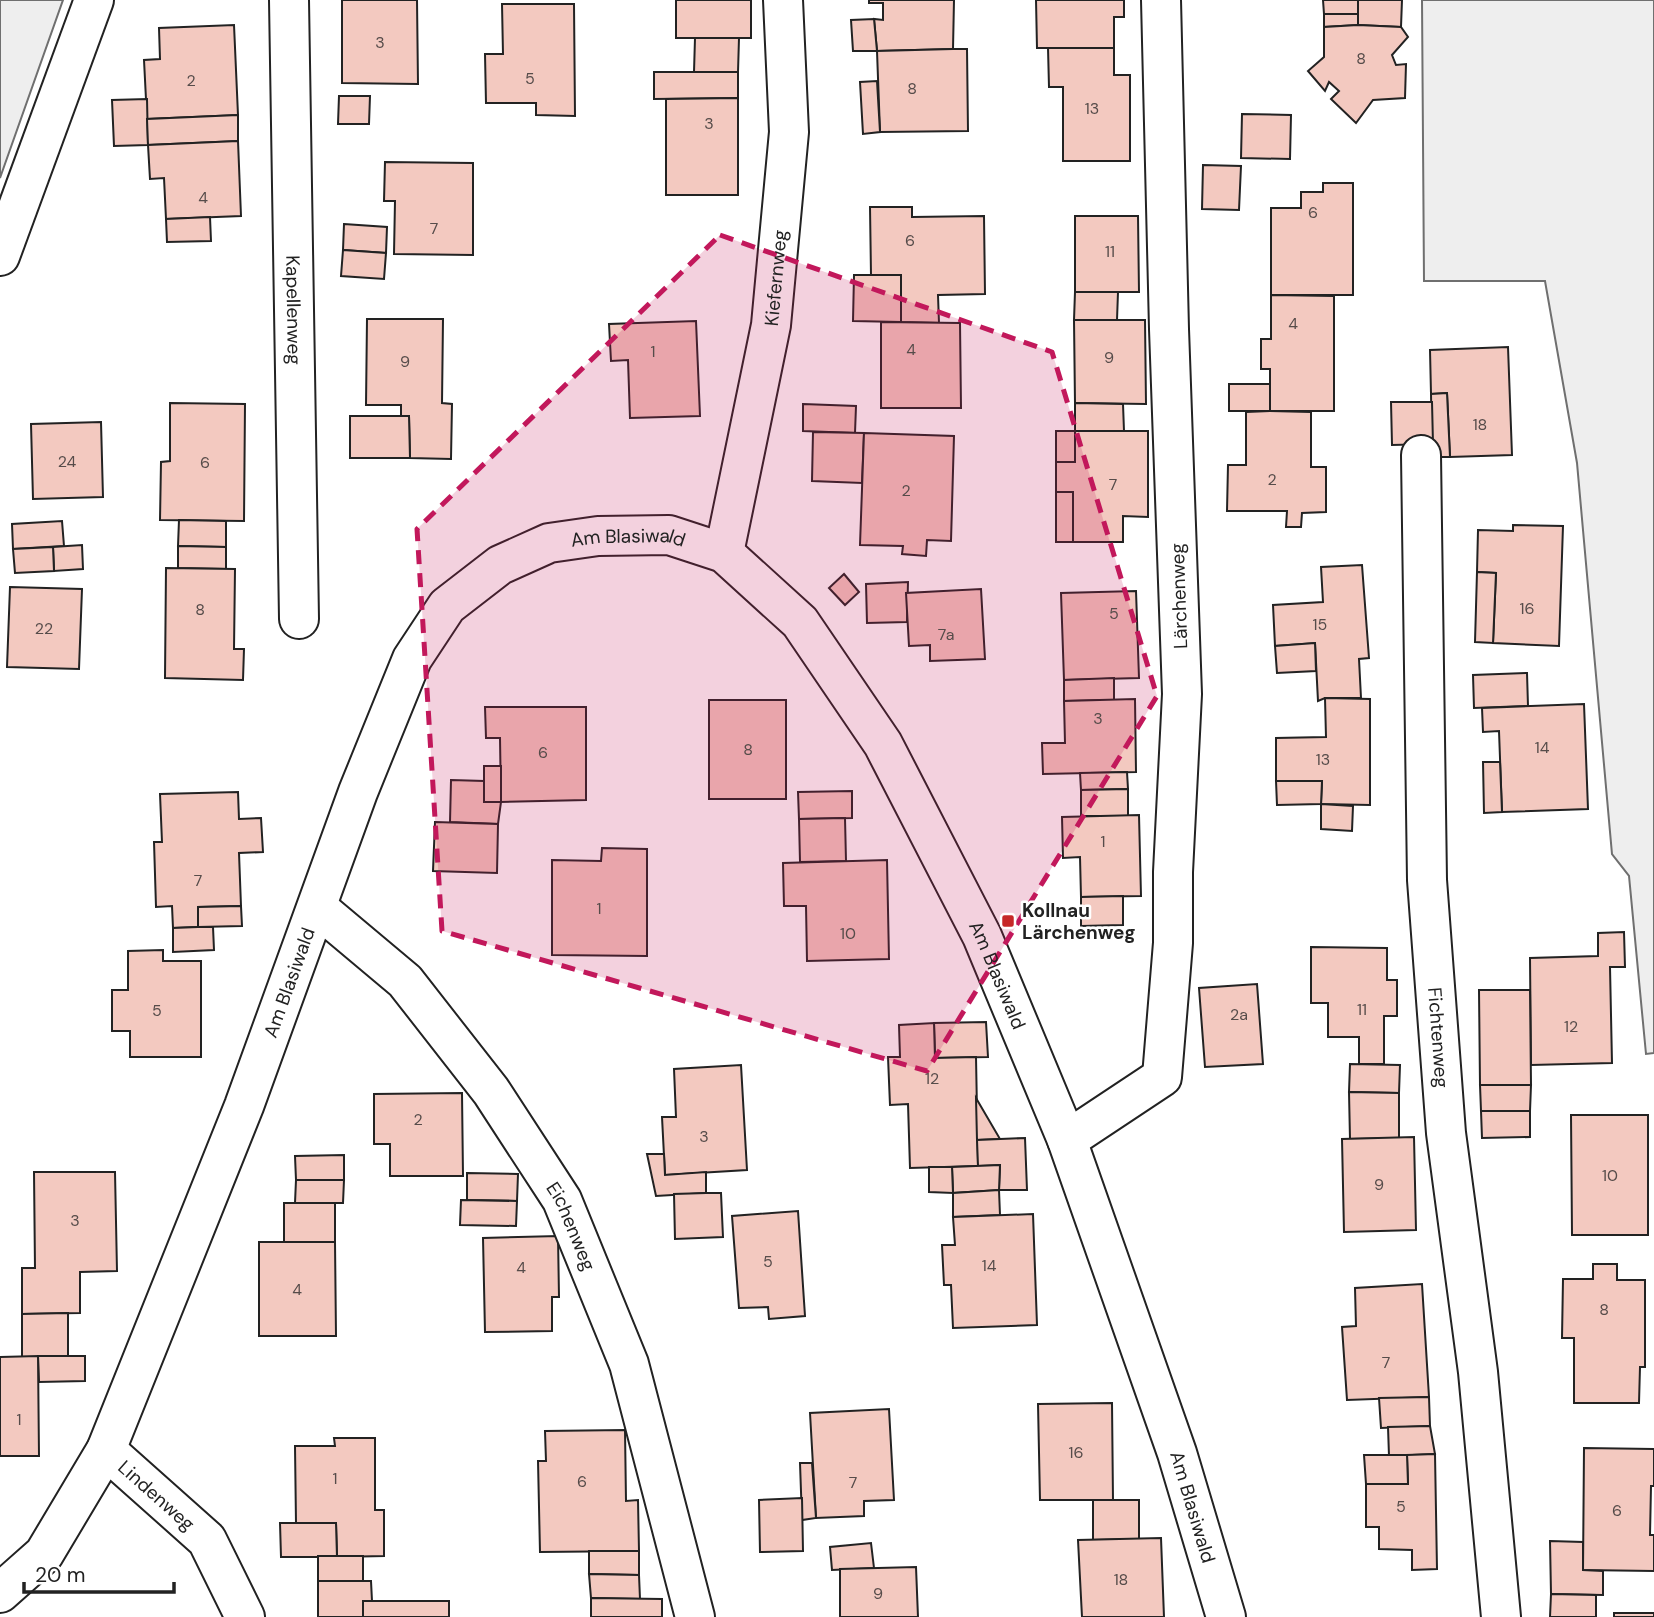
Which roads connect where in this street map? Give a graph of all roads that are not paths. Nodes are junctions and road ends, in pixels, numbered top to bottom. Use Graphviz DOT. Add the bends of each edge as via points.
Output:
graph roads {
  1 [pos="94,0"];
  2 [pos="289,0"];
  3 [pos="783,0"];
  4 [pos="1161,0"];
  5 [pos="0,256"];
  6 [pos="1421,455"];
  7 [pos="724,553"];
  8 [pos="299,619"];
  9 [pos="318,908"];
  10 [pos="1067,1140"];
  11 [pos="106,1450"];
  12 [pos="0,1592"];
  13 [pos="245,1617"];
  14 [pos="695,1617"];
  15 [pos="1226,1617"];
  16 [pos="1501,1617"];
  1 -- 5 [label="street"];
  2 -- 8 [label="street, Kapellenweg"];
  3 -- 7 [label="street, Kiefernweg" via="789,132 771,325"];
  4 -- 10 [label="street, Lärchenweg" via="1182,694 1173,943 1162,1077"];
  6 -- 16 [label="street, Fichtenweg" via="1427,893 1446,1133 1478,1372"];
  7 -- 9 [label="street, Am Blasiwald" via="668,535 598,536 549,543 500,565 447,606 412,659 358,792"];
  7 -- 10 [label="street, Am Blasiwald" via="800,622 883,744 982,936"];
  9 -- 11 [label="street, Am Blasiwald"];
  9 -- 14 [label="street, Eichenweg" via="405,981 491,1091 562,1200 629,1364"];
  10 -- 15 [label="street, Am Blasiwald" via="1177,1453"];
  11 -- 12 [label="street, Am Blasiwald" via="44,1554"];
  11 -- 13 [label="street, Lindenweg" via="207,1540"];
}
